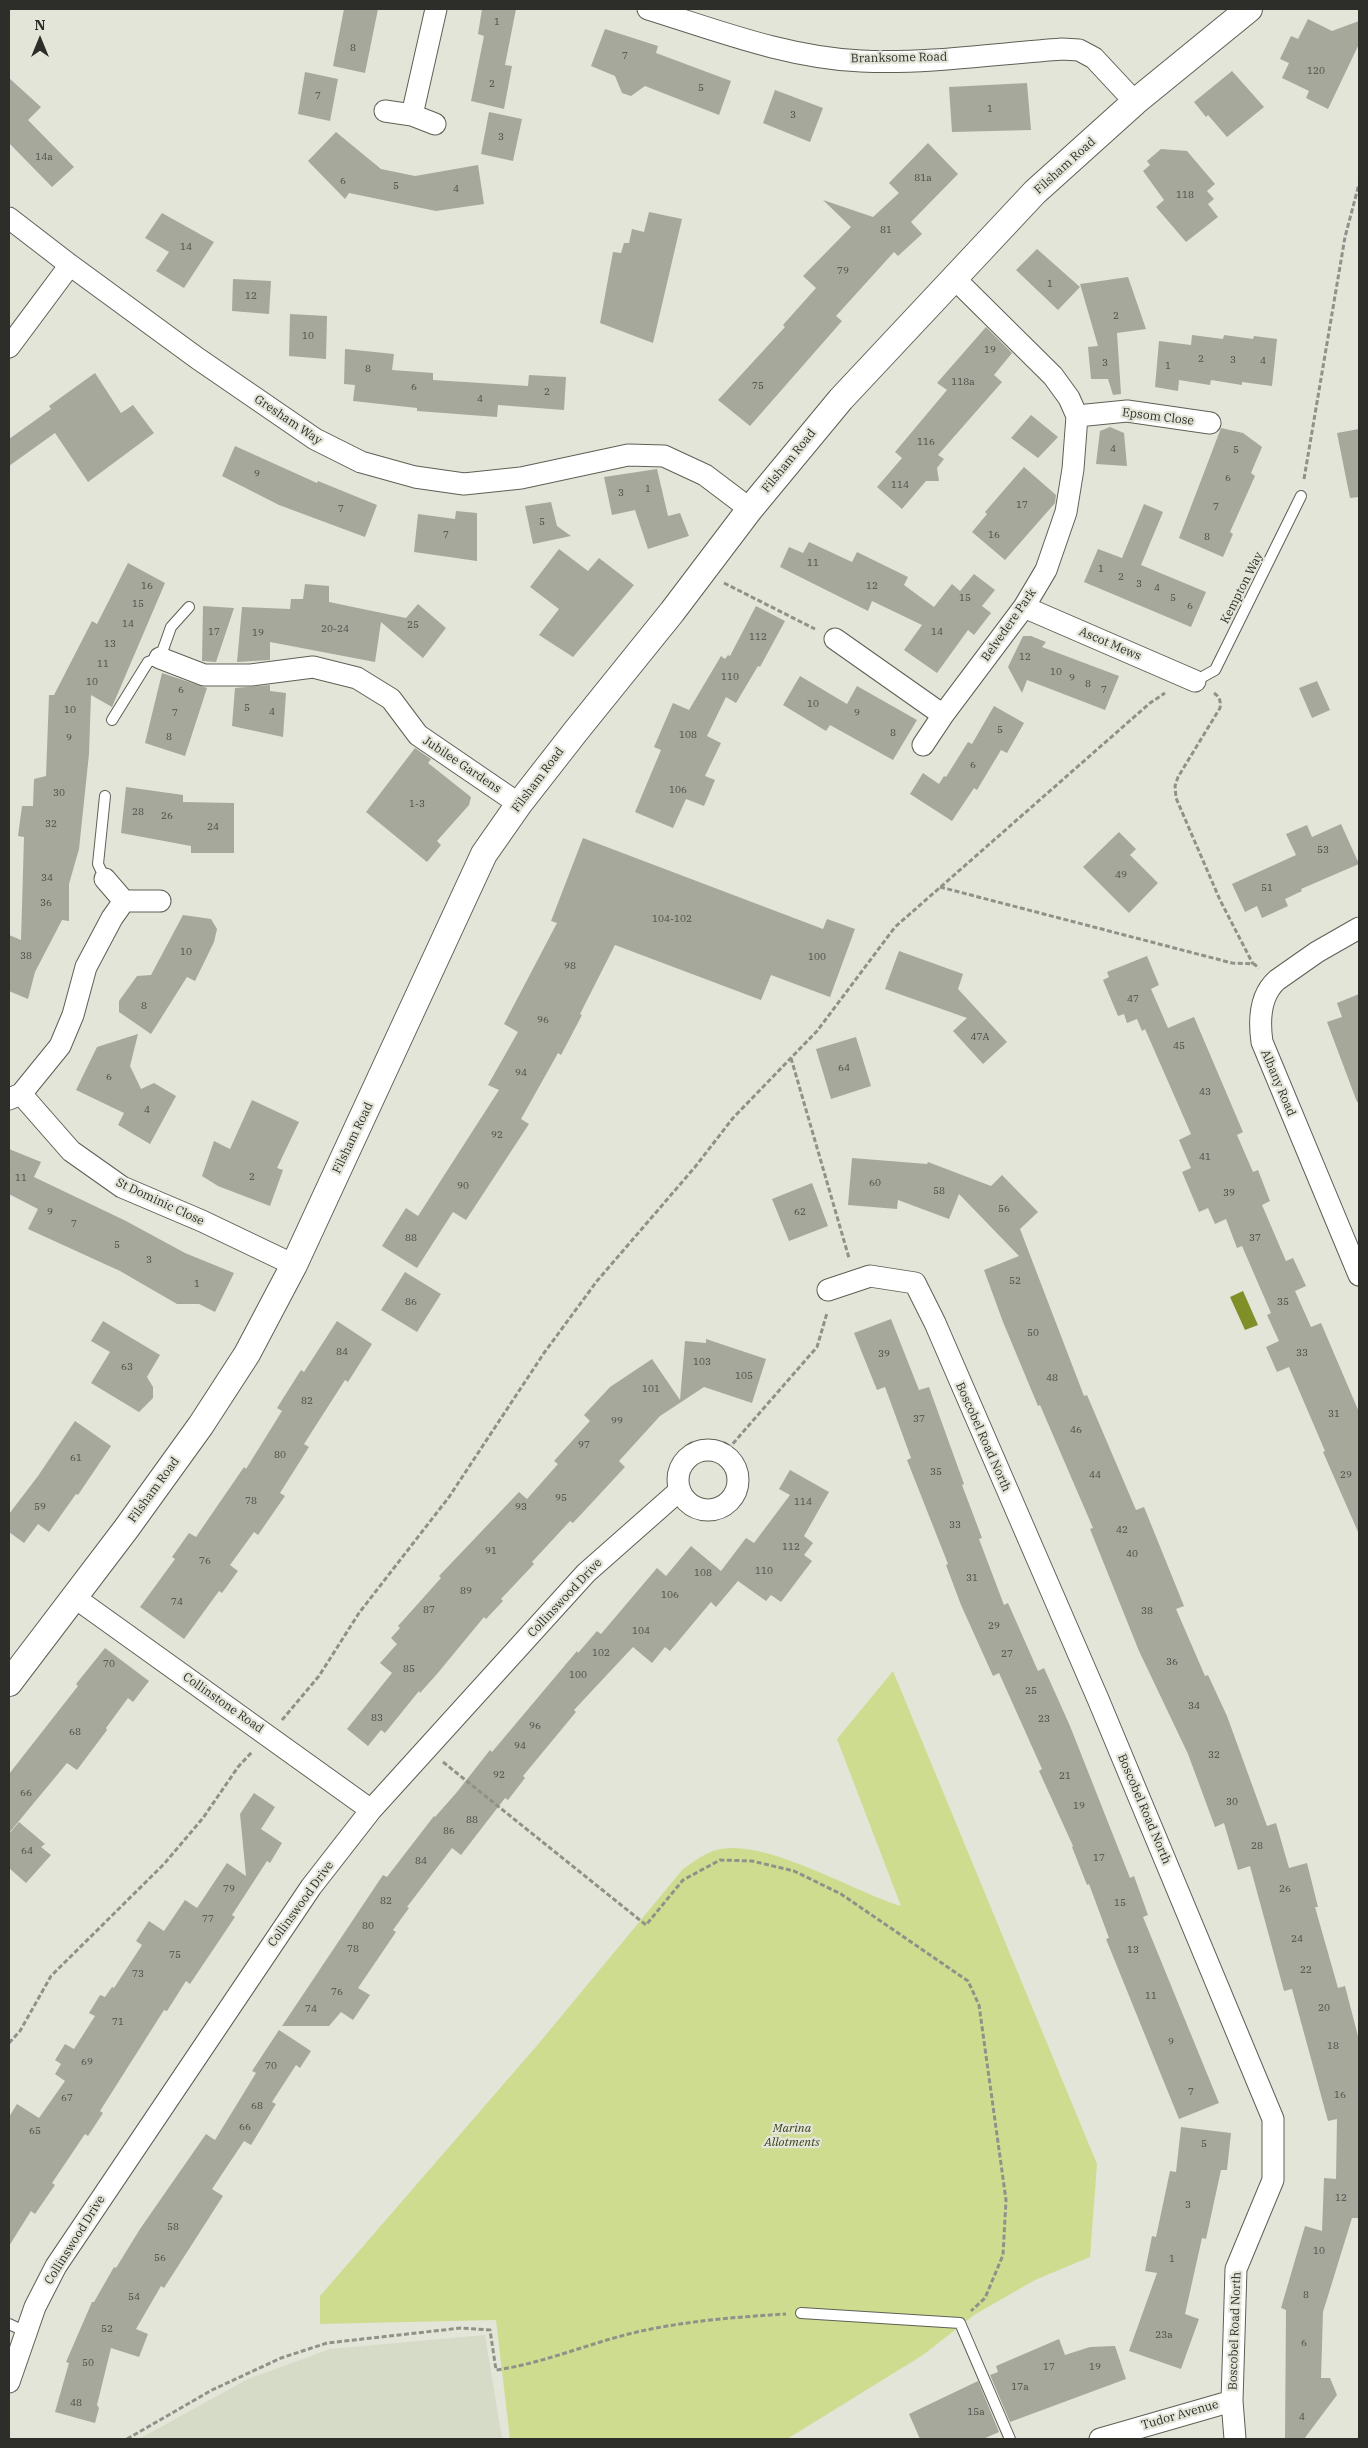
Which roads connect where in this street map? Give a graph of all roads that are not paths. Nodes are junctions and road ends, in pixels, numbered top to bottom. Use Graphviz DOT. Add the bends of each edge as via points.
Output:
graph roads {
  1 [pos="436,9"];
  2 [pos="648,9"];
  3 [pos="1249,9"];
  4 [pos="1135,102"];
  5 [pos="385,111"];
  6 [pos="412,115"];
  7 [pos="435,124"];
  8 [pos="9,218"];
  9 [pos="70,265"];
  10 [pos="953,277"];
  11 [pos="9,347"];
  12 [pos="1077,416"];
  13 [pos="1210,423"];
  14 [pos="1301,496"];
  15 [pos="750,509"];
  16 [pos="189,607"];
  17 [pos="1024,607"];
  18 [pos="835,639"];
  19 [pos="160,658"];
  20 [pos="1192,680"];
  21 [pos="943,715"];
  22 [pos="112,720"];
  23 [pos="923,746"];
  24 [pos="105,796"];
  25 [pos="519,804"];
  26 [pos="105,879"];
  27 [pos="124,901"];
  28 [pos="160,901"];
  29 [pos="1359,928"];
  30 [pos="15,1097"];
  31 [pos="294,1265"];
  32 [pos="1359,1275"];
  33 [pos="831,1289"];
  34 [pos="680,1490"];
  35 [pos="74,1597"];
  36 [pos="9,1682"];
  37 [pos="371,1810"];
  38 [pos="801,2313"];
  39 [pos="17,2328"];
  40 [pos="9,2382"];
  41 [pos="1232,2400"];
  42 [pos="1010,2439"];
  43 [pos="1100,2439"];
  44 [pos="1235,2439"];
  1 -- 6 [label="street"];
  2 -- 4 [label="street, Branksome Road" via="809,54 860,61 1080,50 1094,58"];
  3 -- 4 [label="street, Filsham Road"];
  4 -- 10 [label="street, Filsham Road" via="1035,192"];
  5 -- 6 [label="street"];
  6 -- 7 [label="street"];
  8 -- 9 [label="street, Gresham Way"];
  9 -- 11 [label="street"];
  9 -- 15 [label="street, Gresham Way" via="315,439 361,462 415,477 464,484 521,478 628,455 664,456 705,475"];
  10 -- 12 [label="street" via="1053,376"];
  10 -- 15 [label="street, Filsham Road" via="841,399"];
  12 -- 13 [label="street, Epsom Close" via="1127,411"];
  12 -- 17 [label="street, Belvedere Park" via="1066,512 1046,570"];
  14 -- 20 [label="lane, Kempton Way" via="1216,670"];
  15 -- 25 [label="street, Filsham Road"];
  16 -- 19 [label="lane" via="171,627"];
  17 -- 20 [label="street, Ascot Mews"];
  17 -- 21 [label="street, Belvedere Park"];
  18 -- 21 [label="street"];
  19 -- 22 [label="lane" via="148,662 142,669"];
  19 -- 25 [label="street, Jubilee Gardens" via="204,675 251,675 312,667 357,678 392,699 418,735"];
  21 -- 23 [label="street, Belvedere Park"];
  24 -- 26 [label="lane" via="98,864"];
  25 -- 31 [label="street, Filsham Road" via="484,854"];
  26 -- 27 [label="street"];
  27 -- 28 [label="street"];
  27 -- 30 [label="street, St Dominic Close" via="86,967 60,1046"];
  29 -- 32 [label="street, Albany Road" via="1317,952 1271,985 1259,1022 1262,1042"];
  30 -- 31 [label="street, St Dominic Close" via="71,1151 122,1187"];
  31 -- 35 [label="street, Filsham Road" via="246,1354 201,1425"];
  33 -- 41 [label="street, Boscobel Road North" via="870,1276 915,1283 1098,1698 1273,2119 1273,2180 1236,2269"];
  34 -- 34 [label="street" via="697,1508 710,1510 722,1507 733,1498 738,1488 738,1475 732,1461 717,1451 706,1450 682,1464"];
  34 -- 37 [label="street, Collinswood Drive" via="586,1573"];
  35 -- 36 [label="street, Filsham Road"];
  35 -- 37 [label="street, Collinstone Road"];
  37 -- 39 [label="street, Collinswood Drive" via="311,1888 100,2198 56,2266 35,2307"];
  38 -- 42 [label="lane" via="960,2322"];
  39 -- 40 [label="street, Collinswood Drive"];
  41 -- 43 [label="street, Tudor Avenue"];
  41 -- 44 [label="street, Boscobel Road North"];
}
